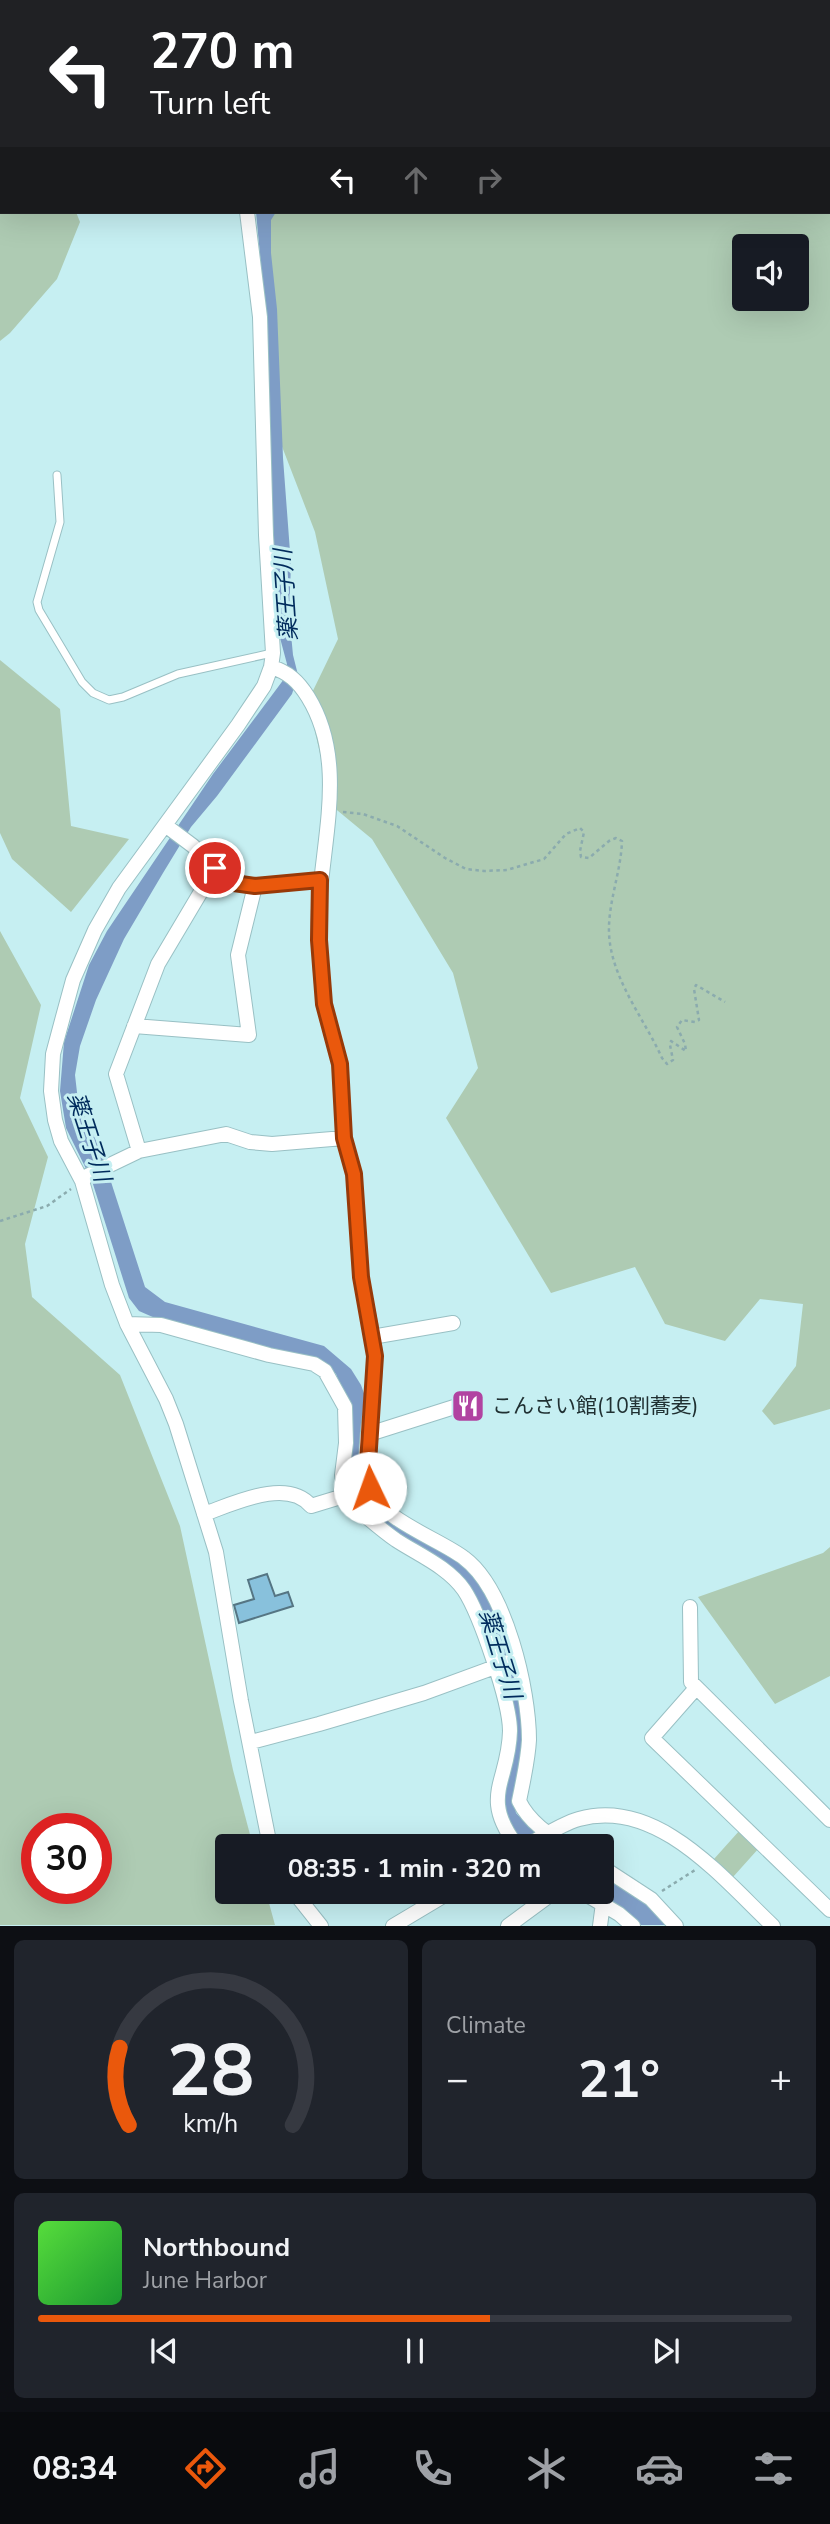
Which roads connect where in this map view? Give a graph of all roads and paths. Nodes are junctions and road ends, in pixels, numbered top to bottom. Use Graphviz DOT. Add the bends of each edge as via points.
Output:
graph roads {
  1 [pos="247,214"];
  2 [pos="57,475"];
  3 [pos="276,664"];
  4 [pos="329,811"];
  5 [pos="165,825"];
  6 [pos="215,868"];
  7 [pos="320,880"];
  8 [pos="255,886"];
  9 [pos="725,1002"];
  10 [pos="134,1026"];
  11 [pos="344,1138"];
  12 [pos="139,1151"];
  13 [pos="85,1178"];
  14 [pos="0,1221"];
  15 [pos="453,1323"];
  16 [pos="127,1324"];
  17 [pos="372,1337"];
  18 [pos="470,1402"];
  19 [pos="372,1403"];
  20 [pos="345,1407"];
  21 [pos="369,1434"];
  22 [pos="370,1488"];
  23 [pos="346,1496"];
  24 [pos="204,1514"];
  25 [pos="405,1523"];
  26 [pos="394,1539"];
  27 [pos="495,1599"];
  28 [pos="690,1607"];
  29 [pos="475,1609"];
  30 [pos="517,1659"];
  31 [pos="494,1667"];
  32 [pos="696,1688"];
  33 [pos="251,1742"];
  34 [pos="830,1820"];
  35 [pos="268,1834"];
  36 [pos="508,1834"];
  37 [pos="547,1834"];
  38 [pos="705,1863"];
  39 [pos="614,1875"];
  40 [pos="651,1899"];
  41 [pos="304,1904"];
  42 [pos="430,1904"];
  43 [pos="538,1904"];
  44 [pos="603,1904"];
  45 [pos="604,1904"];
  46 [pos="830,1910"];
  47 [pos="321,1926"];
  48 [pos="393,1926"];
  49 [pos="509,1926"];
  50 [pos="600,1926"];
  51 [pos="633,1926"];
  52 [pos="676,1926"];
  53 [pos="773,1926"];
  1 -- 3 [label="street" via="260,317 266,549"];
  2 -- 3 [label="lane" via="60,522 37,602 82,682 93,693 109,700 178,674"];
  3 -- 4 [label="street" via="302,687 315,708 329,764"];
  3 -- 5 [label="street"];
  4 -- 7 [label="street"];
  4 -- 9 [label="path" via="363,814 397,826 466,869 484,871 507,870 544,859 566,834 580,828 584,832 581,857 589,859 616,838 622,841 609,935 623,985 667,1064 673,1060 671,1041 686,1051 677,1027 682,1020 699,1020 696,985"];
  5 -- 6 [label="street"];
  5 -- 13 [label="street" via="95,930 73,980 53,1054 55,1120 61,1141"];
  6 -- 8 [label="street" via="227,882"];
  6 -- 10 [label="street" via="158,964"];
  7 -- 8 [label="street"];
  7 -- 11 [label="street" via="323,991 340,1064"];
  8 -- 10 [label="street" via="238,955 250,1035"];
  10 -- 12 [label="street" via="116,1074"];
  11 -- 12 [label="street" via="272,1143 226,1135"];
  11 -- 17 [label="street" via="354,1174 361,1277"];
  12 -- 13 [label="street"];
  13 -- 14 [label="path" via="47,1206"];
  13 -- 16 [label="street" via="99,1245"];
  15 -- 17 [label="street"];
  16 -- 20 [label="street" via="161,1325 314,1364 332,1380"];
  16 -- 24 [label="street" via="166,1399"];
  17 -- 19 [label="street"];
  18 -- 21 [label="street"];
  19 -- 20 [label="street"];
  19 -- 21 [label="street"];
  20 -- 23 [label="street" via="342,1475"];
  21 -- 22 [label="street"];
  22 -- 23 [label="street"];
  22 -- 25 [label="street" via="374,1498"];
  23 -- 24 [label="street" via="311,1506 305,1499 266,1493"];
  23 -- 26 [label="street"];
  24 -- 33 [label="street" via="216,1552"];
  25 -- 26 [label="street"];
  25 -- 27 [label="street" via="464,1558"];
  26 -- 29 [label="street" via="452,1575"];
  27 -- 29 [label="street"];
  27 -- 30 [label="street"];
  28 -- 32 [label="street" via="691,1682"];
  29 -- 31 [label="street"];
  30 -- 31 [label="street"];
  30 -- 37 [label="street" via="529,1743 519,1801"];
  31 -- 33 [label="street" via="424,1693"];
  31 -- 36 [label="street" via="510,1728 509,1751 496,1798"];
  32 -- 34 [label="street"];
  32 -- 46 [label="street" via="652,1738"];
  33 -- 35 [label="street"];
  37 -- 38 [label="street" via="578,1819 632,1818 685,1844"];
  38 -- 40 [label="path"];
  38 -- 53 [label="street"];
  39 -- 40 [label="street"];
  40 -- 52 [label="street"];
  41 -- 47 [label="street"];
  42 -- 48 [label="street"];
  43 -- 49 [label="street"];
  44 -- 50 [label="street"];
  45 -- 51 [label="street"];
}
